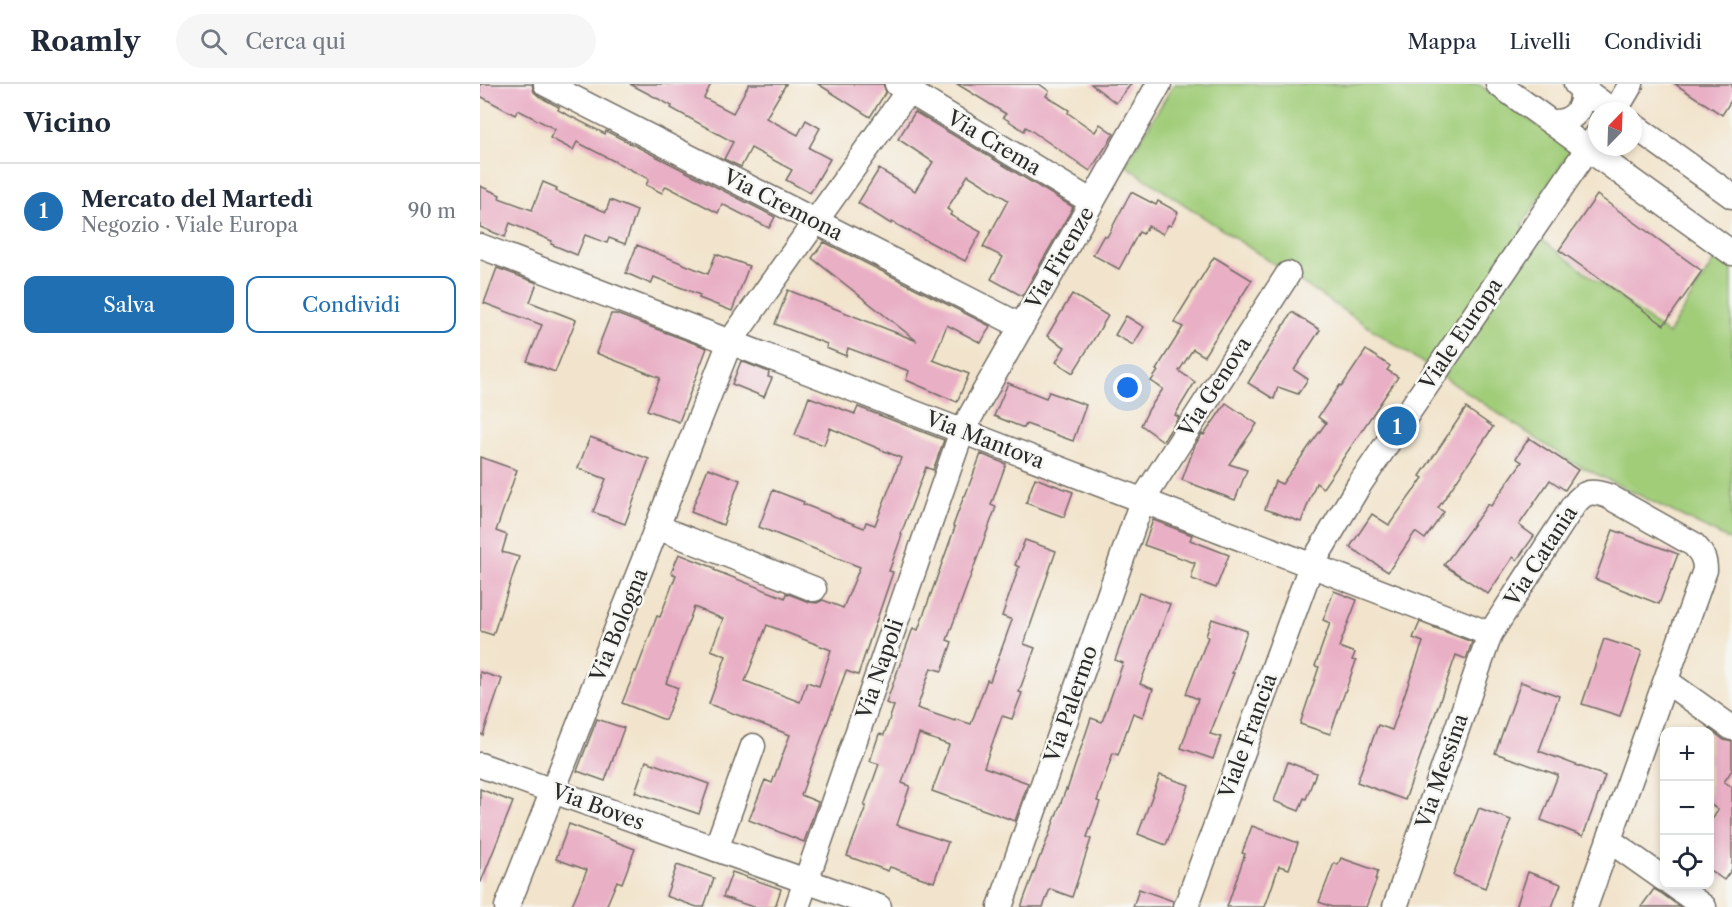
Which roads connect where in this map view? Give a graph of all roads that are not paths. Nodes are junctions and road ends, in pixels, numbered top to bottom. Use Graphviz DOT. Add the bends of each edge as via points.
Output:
graph roads {
  1 [pos="546,84"];
  2 [pos="1159,84"];
  3 [pos="1497,84"];
  4 [pos="1632,84"];
  5 [pos="906,86"];
  6 [pos="1579,86"];
  7 [pos="1601,102"];
  8 [pos="1620,102"];
  9 [pos="1551,122"];
  10 [pos="1642,131"];
  11 [pos="1588,140"];
  12 [pos="1588,148"];
  13 [pos="1610,156"];
  14 [pos="1732,196"];
  15 [pos="1092,202"];
  16 [pos="815,222"];
  17 [pos="480,246"];
  18 [pos="1732,253"];
  19 [pos="1288,274"];
  20 [pos="1021,326"];
  21 [pos="730,342"];
  22 [pos="962,431"];
  23 [pos="1142,501"];
  24 [pos="657,527"];
  25 [pos="1311,566"];
  26 [pos="814,589"];
  27 [pos="1490,634"];
  28 [pos="1666,681"];
  29 [pos="1732,728"];
  30 [pos="753,746"];
  31 [pos="480,765"];
  32 [pos="553,791"];
  33 [pos="1609,840"];
  34 [pos="716,849"];
  35 [pos="1660,876"];
  36 [pos="806,881"];
  37 [pos="1678,889"];
  38 [pos="507,907"];
  39 [pos="798,907"];
  40 [pos="879,907"];
  41 [pos="1000,907"];
  42 [pos="1186,907"];
  43 [pos="1395,907"];
  44 [pos="1585,907"];
  45 [pos="1704,907"];
  1 -- 16 [label="street, Via Cremona"];
  2 -- 15 [label="street, Via Firenze"];
  3 -- 9 [label="street"];
  4 -- 8 [label="street"];
  5 -- 15 [label="street, Via Crema"];
  5 -- 16 [label="street, Via Bologna"];
  6 -- 7 [label="street"];
  6 -- 9 [label="street" via="1583,95 1576,112 1567,121"];
  9 -- 11 [label="street"];
  10 -- 14 [label="street"];
  12 -- 25 [label="street, Viale Europa" via="1359,485"];
  13 -- 18 [label="street"];
  15 -- 20 [label="street, Via Firenze"];
  16 -- 20 [label="street, Via Cremona"];
  16 -- 21 [label="street, Via Bologna"];
  17 -- 21 [label="street, Via Mantova"];
  19 -- 23 [label="street, Via Genova"];
  20 -- 22 [label="street, Via Firenze"];
  21 -- 22 [label="street, Via Mantova"];
  21 -- 24 [label="street, Via Bologna"];
  22 -- 23 [label="street, Via Mantova"];
  22 -- 36 [label="street, Via Napoli"];
  23 -- 25 [label="street, Via Mantova"];
  23 -- 41 [label="street, Via Palermo"];
  24 -- 26 [label="street"];
  24 -- 32 [label="street, Via Bologna"];
  25 -- 27 [label="street, Via Mantova"];
  25 -- 42 [label="street, Viale Francia"];
  27 -- 28 [label="street, Via Catania" via="1577,501 1585,494 1598,492 1693,544 1704,557 1705,570"];
  27 -- 43 [label="street, Via Messina"];
  28 -- 29 [label="street"];
  28 -- 33 [label="street, Via Catania"];
  30 -- 34 [label="street"];
  31 -- 32 [label="street, Via Boves"];
  32 -- 34 [label="street, Via Boves"];
  32 -- 38 [label="street, Via Bologna"];
  33 -- 35 [label="street"];
  33 -- 44 [label="street, Via Catania"];
  34 -- 36 [label="street, Via Boves"];
  36 -- 39 [label="street, Via Napoli"];
  36 -- 40 [label="street, Via Boves"];
  37 -- 45 [label="street"];
}
